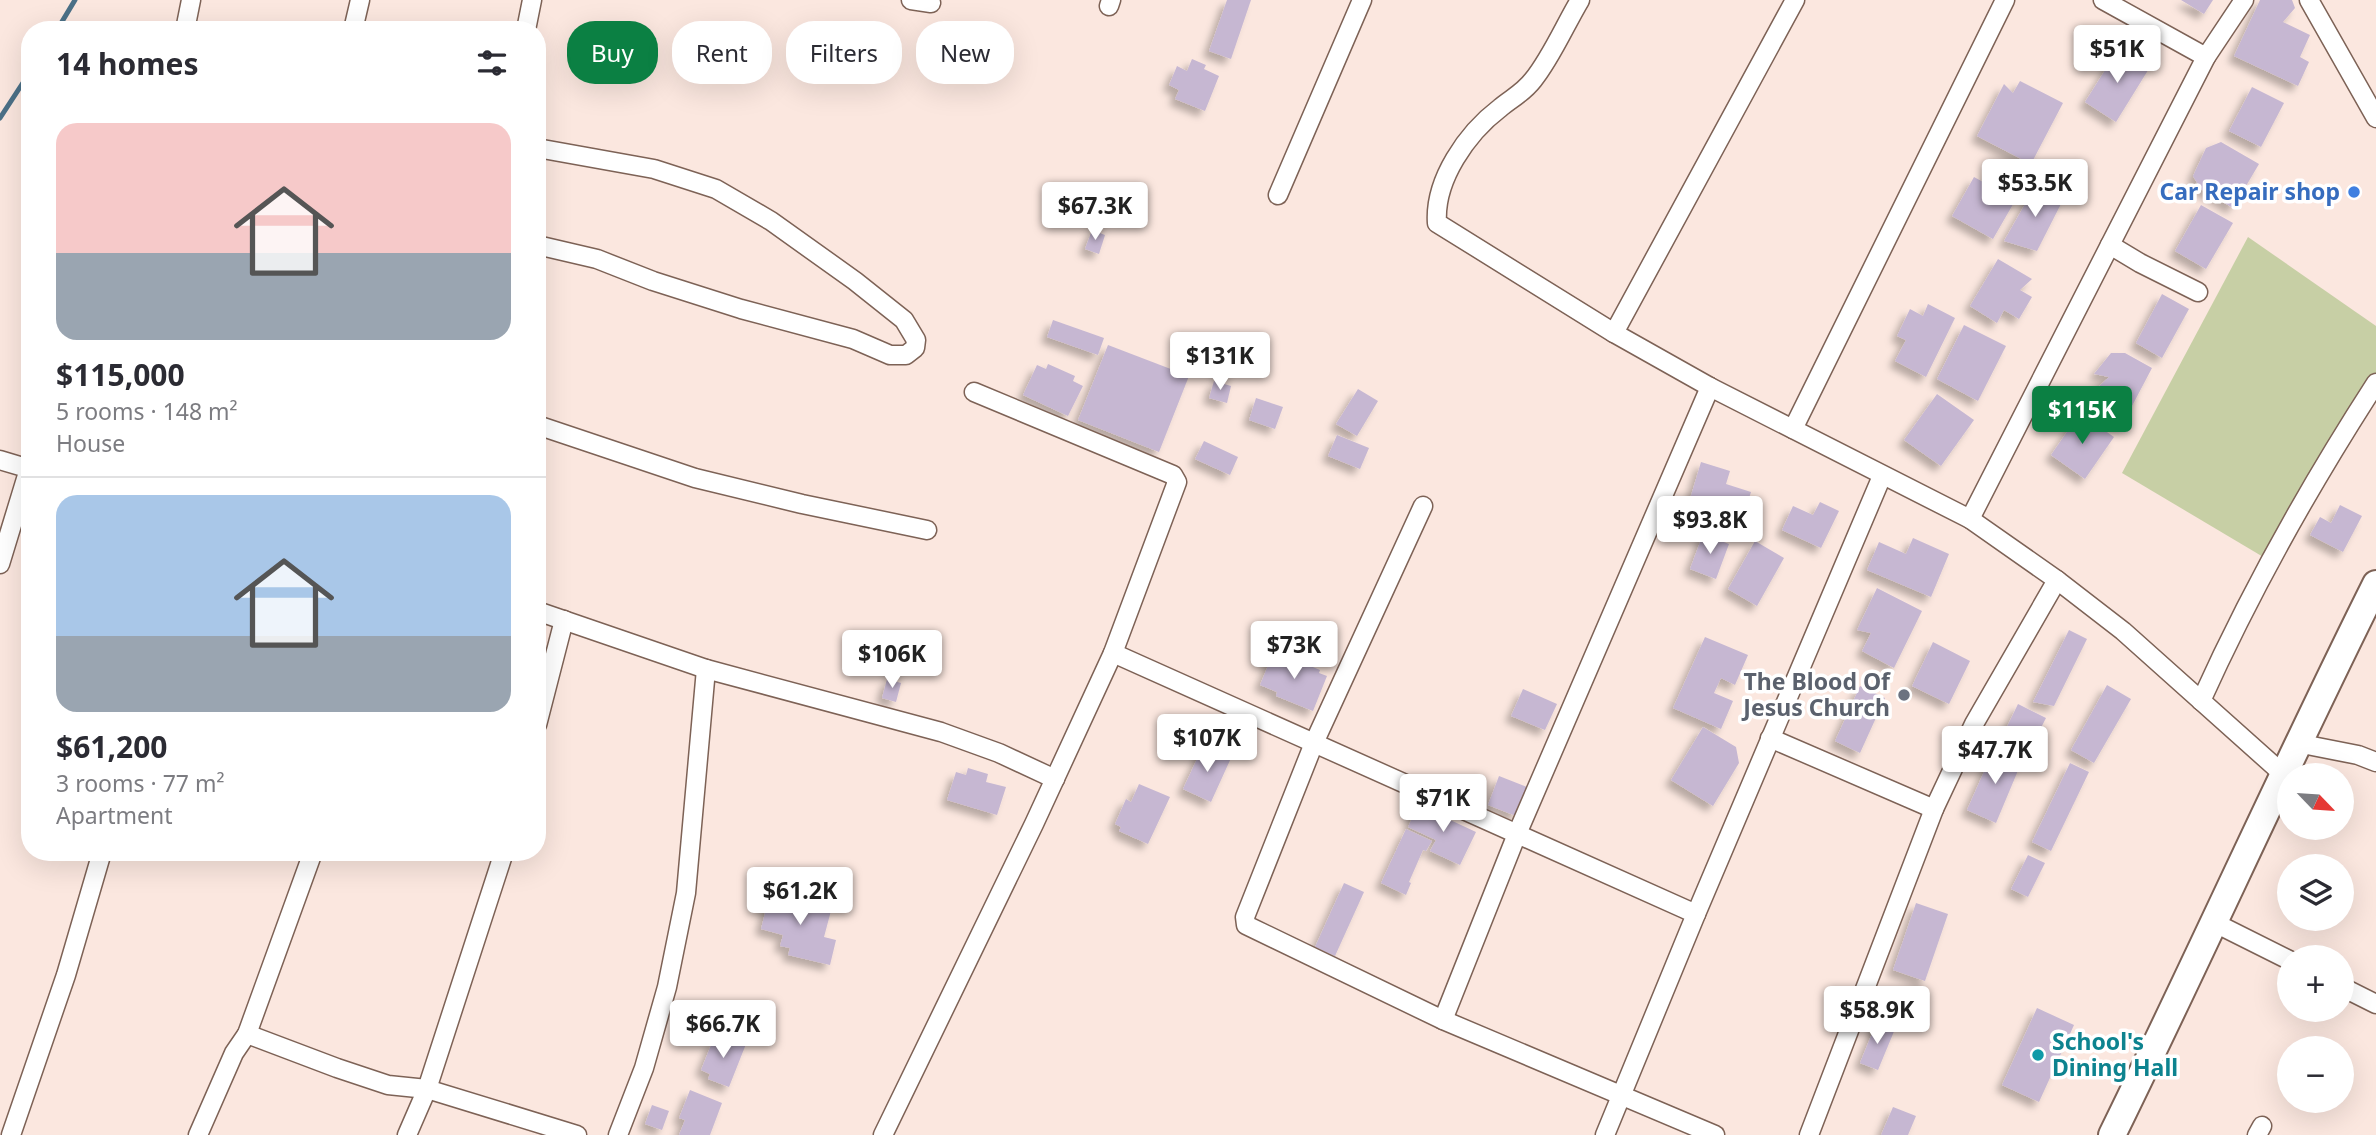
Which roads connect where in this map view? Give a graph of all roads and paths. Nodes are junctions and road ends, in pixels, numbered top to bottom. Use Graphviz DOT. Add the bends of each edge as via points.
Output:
graph roads {
  1 [pos="191,0"];
  2 [pos="360,0"];
  3 [pos="532,0"];
  4 [pos="911,0"];
  5 [pos="1362,0"];
  6 [pos="1580,0"];
  7 [pos="1795,0"];
  8 [pos="2005,0"];
  9 [pos="2103,0"];
  10 [pos="2244,0"];
  11 [pos="2309,0"];
  12 [pos="931,3"];
  13 [pos="187,21"];
  14 [pos="355,21"];
  15 [pos="528,21"];
  16 [pos="2206,57"];
  17 [pos="2376,118"];
  18 [pos="546,150"];
  19 [pos="1278,195"];
  20 [pos="2110,245"];
  21 [pos="546,247"];
  22 [pos="2198,292"];
  23 [pos="1614,333"];
  24 [pos="2376,383"];
  25 [pos="1710,387"];
  26 [pos="974,392"];
  27 [pos="546,428"];
  28 [pos="1793,429"];
  29 [pos="0,460"];
  30 [pos="21,467"];
  31 [pos="1881,476"];
  32 [pos="21,495"];
  33 [pos="1423,506"];
  34 [pos="1970,520"];
  35 [pos="927,530"];
  36 [pos="0,564"];
  37 [pos="2057,580"];
  38 [pos="2376,584"];
  39 [pos="546,614"];
  40 [pos="564,620"];
  41 [pos="1113,653"];
  42 [pos="706,669"];
  43 [pos="546,690"];
  44 [pos="2202,701"];
  45 [pos="1770,738"];
  46 [pos="1314,743"];
  47 [pos="2297,743"];
  48 [pos="2376,762"];
  49 [pos="2288,763"];
  50 [pos="2277,769"];
  51 [pos="1055,779"];
  52 [pos="2277,787"];
  53 [pos="1934,810"];
  54 [pos="1517,834"];
  55 [pos="99,861"];
  56 [pos="310,861"];
  57 [pos="501,861"];
  58 [pos="1696,914"];
  59 [pos="2215,923"];
  60 [pos="2277,954"];
  61 [pos="2354,993"];
  62 [pos="2376,1004"];
  63 [pos="1443,1020"];
  64 [pos="247,1034"];
  65 [pos="427,1089"];
  66 [pos="1623,1095"];
  67 [pos="11,1135"];
  68 [pos="198,1135"];
  69 [pos="407,1135"];
  70 [pos="577,1135"];
  71 [pos="618,1135"];
  72 [pos="883,1135"];
  73 [pos="1605,1135"];
  74 [pos="1716,1135"];
  75 [pos="1809,1135"];
  76 [pos="2112,1135"];
  1 -- 13 [label="street"];
  2 -- 14 [label="street"];
  3 -- 15 [label="street"];
  4 -- 12 [label="street"];
  5 -- 19 [label="street"];
  6 -- 23 [label="street" via="1536,77 1470,135 1438,199 1437,223"];
  7 -- 23 [label="street"];
  8 -- 28 [label="street"];
  9 -- 16 [label="street"];
  10 -- 16 [label="street"];
  11 -- 17 [label="street"];
  16 -- 20 [label="street"];
  18 -- 21 [label="street" via="654,169 716,189 771,221 904,320 916,340 915,348 906,355 890,355 853,339"];
  20 -- 22 [label="street"];
  20 -- 34 [label="street"];
  23 -- 25 [label="street"];
  24 -- 44 [label="street" via="2326,460 2235,625"];
  25 -- 28 [label="street"];
  25 -- 54 [label="street"];
  26 -- 41 [label="street" via="1176,478"];
  27 -- 35 [label="street" via="695,478"];
  28 -- 31 [label="street"];
  29 -- 30 [label="street"];
  31 -- 34 [label="street"];
  31 -- 45 [label="street"];
  32 -- 36 [label="street"];
  33 -- 46 [label="street"];
  34 -- 37 [label="street"];
  37 -- 44 [label="street"];
  37 -- 53 [label="street" via="1974,724"];
  38 -- 47 [label="main road"];
  39 -- 40 [label="street"];
  40 -- 42 [label="street"];
  40 -- 43 [label="street"];
  41 -- 46 [label="street"];
  41 -- 51 [label="street"];
  42 -- 51 [label="street" via="941,732"];
  42 -- 71 [label="street" via="686,893 648,1057"];
  44 -- 50 [label="street"];
  45 -- 53 [label="street"];
  45 -- 58 [label="street"];
  46 -- 54 [label="street"];
  46 -- 63 [label="street" via="1244,917 1246,925"];
  47 -- 48 [label="street"];
  47 -- 49 [label="main road"];
  51 -- 72 [label="street"];
  52 -- 59 [label="main road"];
  53 -- 75 [label="street"];
  54 -- 58 [label="street"];
  54 -- 63 [label="street"];
  55 -- 67 [label="street"];
  56 -- 64 [label="street"];
  57 -- 65 [label="street"];
  58 -- 66 [label="street"];
  59 -- 60 [label="street"];
  59 -- 76 [label="main road"];
  61 -- 62 [label="street"];
  63 -- 66 [label="street"];
  64 -- 65 [label="street" via="388,1084"];
  64 -- 68 [label="street"];
  65 -- 69 [label="street"];
  65 -- 70 [label="street"];
  66 -- 73 [label="street"];
  66 -- 74 [label="street"];
}
